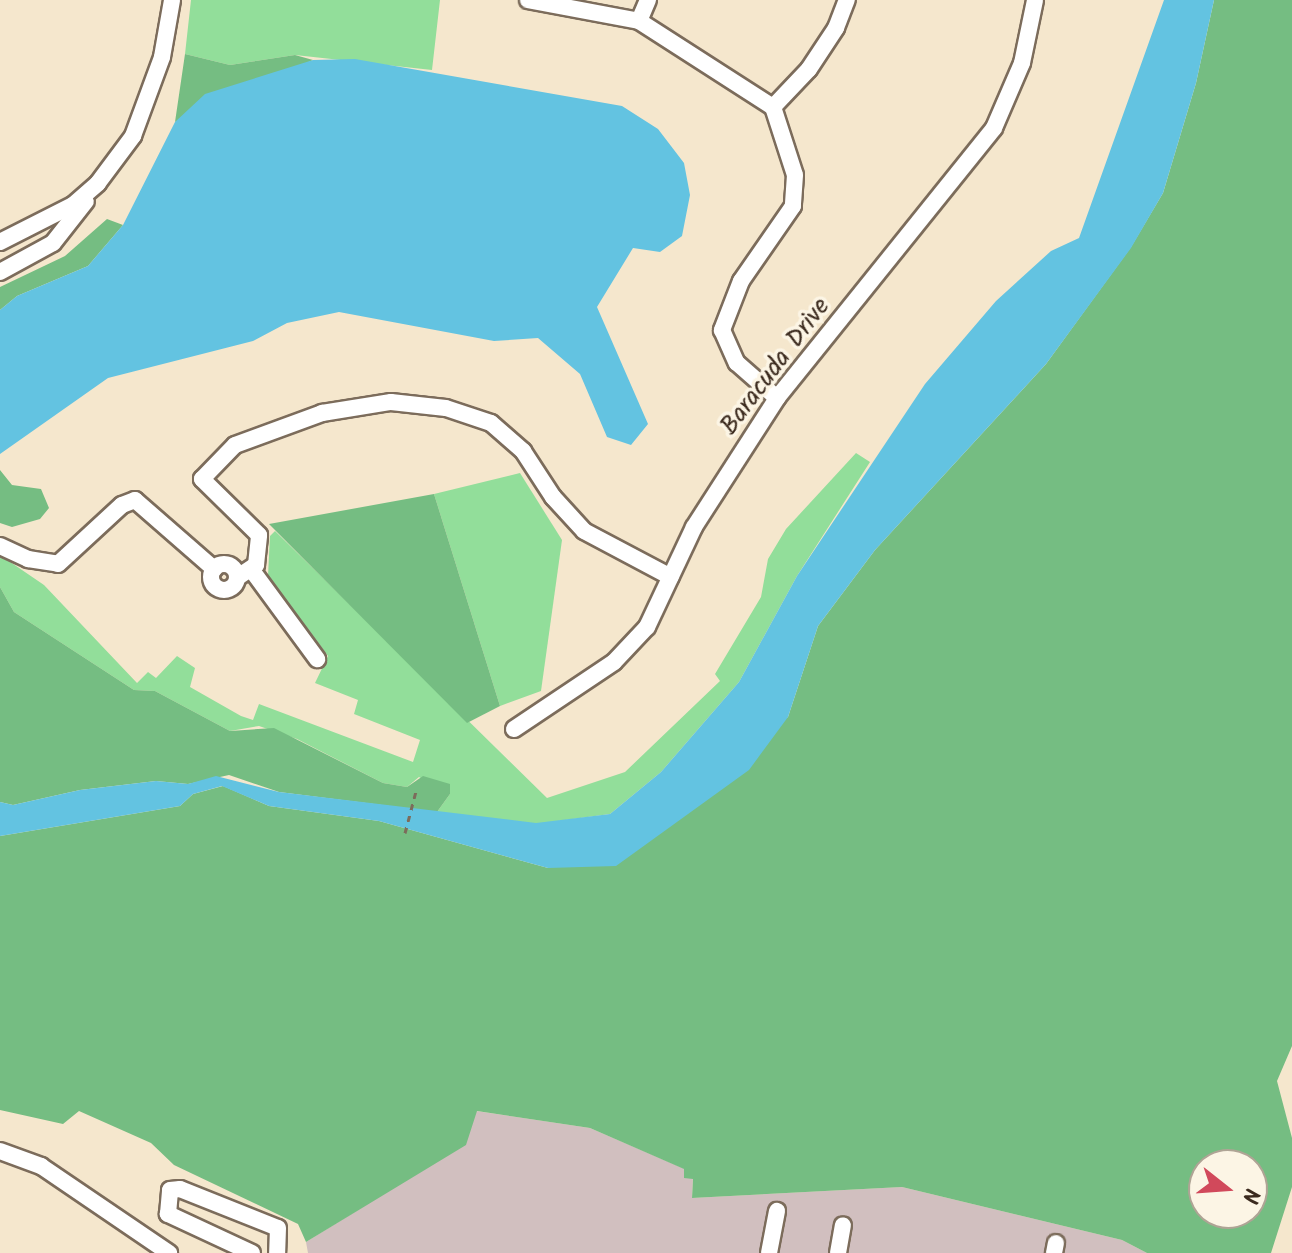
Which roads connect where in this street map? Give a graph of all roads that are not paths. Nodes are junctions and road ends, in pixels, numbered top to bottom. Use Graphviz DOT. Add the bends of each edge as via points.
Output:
graph roads {
  1 [pos="172,0"];
  2 [pos="528,0"];
  3 [pos="648,0"];
  4 [pos="847,0"];
  5 [pos="1035,0"];
  6 [pos="639,21"];
  7 [pos="773,107"];
  8 [pos="98,183"];
  9 [pos="0,242"];
  10 [pos="0,272"];
  11 [pos="777,398"];
  12 [pos="0,536"];
  13 [pos="0,546"];
  14 [pos="35,557"];
  15 [pos="244,573"];
  16 [pos="671,577"];
  17 [pos="317,659"];
  18 [pos="514,729"];
  19 [pos="0,1151"];
  20 [pos="777,1211"];
  21 [pos="843,1225"];
  22 [pos="246,1252"];
  23 [pos="169,1253"];
  24 [pos="277,1253"];
  25 [pos="769,1253"];
  26 [pos="838,1253"];
  1 -- 8 [label="street" via="148,103 133,136"];
  2 -- 6 [label="street"];
  3 -- 6 [label="street"];
  4 -- 7 [label="street" via="809,69"];
  5 -- 11 [label="street, Baracuda Drive" via="1022,63 994,128"];
  6 -- 7 [label="street"];
  7 -- 11 [label="street" via="795,175 795,199 787,219 741,281 722,330 737,363"];
  8 -- 9 [label="street" via="73,205"];
  8 -- 10 [label="street" via="53,243"];
  11 -- 16 [label="street, Baracuda Drive" via="694,527"];
  12 -- 14 [label="street"];
  13 -- 14 [label="street"];
  14 -- 15 [label="street" via="50,564 65,560 122,505 135,500 214,569 228,564"];
  15 -- 16 [label="street" via="260,552 259,535 194,479 235,445 364,404 409,403 472,415 523,451 553,497 584,531"];
  15 -- 17 [label="street"];
  16 -- 18 [label="street, Baracuda Drive" via="647,627 627,651"];
  19 -- 23 [label="street" via="41,1166"];
  20 -- 25 [label="street"];
  21 -- 26 [label="street"];
  22 -- 24 [label="street" via="168,1214 170,1190 180,1189 278,1228"];
}
